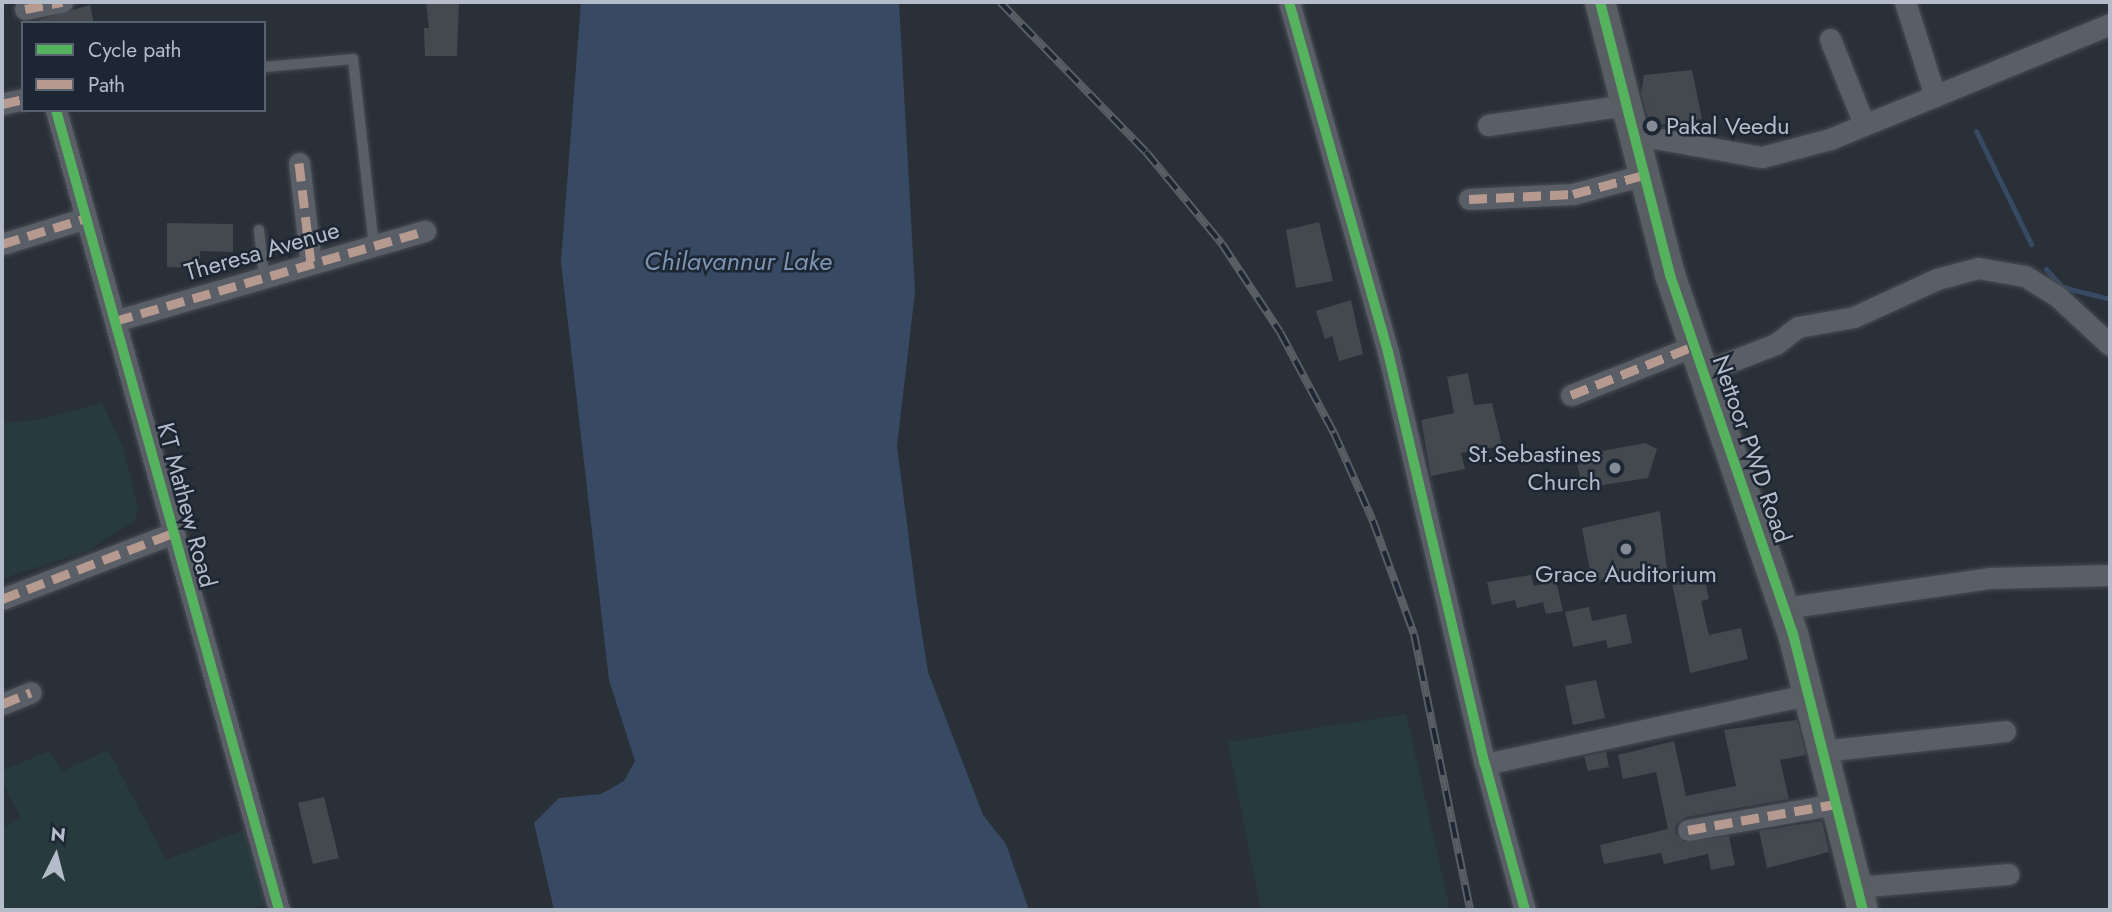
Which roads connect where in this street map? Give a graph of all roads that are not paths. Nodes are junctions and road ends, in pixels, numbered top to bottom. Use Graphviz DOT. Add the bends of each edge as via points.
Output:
graph roads {
  1 [pos="62,2"];
  2 [pos="1289,2"];
  3 [pos="1600,2"];
  4 [pos="1905,2"];
  5 [pos="25,11"];
  6 [pos="2110,24"];
  7 [pos="1830,39"];
  8 [pos="266,67"];
  9 [pos="1935,96"];
  10 [pos="21,99"];
  11 [pos="2,104"];
  12 [pos="1626,105"];
  13 [pos="58,112"];
  14 [pos="1864,124"];
  15 [pos="1488,125"];
  16 [pos="1636,143"];
  17 [pos="299,163"];
  18 [pos="1644,175"];
  19 [pos="1469,199"];
  20 [pos="86,218"];
  21 [pos="259,230"];
  22 [pos="425,231"];
  23 [pos="2,244"];
  24 [pos="374,246"];
  25 [pos="311,263"];
  26 [pos="264,277"];
  27 [pos="115,321"];
  28 [pos="2110,345"];
  29 [pos="1699,359"];
  30 [pos="1571,395"];
  31 [pos="173,533"];
  32 [pos="2110,575"];
  33 [pos="2,599"];
  34 [pos="1784,608"];
  35 [pos="31,692"];
  36 [pos="1808,695"];
  37 [pos="2,704"];
  38 [pos="2005,731"];
  39 [pos="1822,751"];
  40 [pos="1485,764"];
  41 [pos="1836,804"];
  42 [pos="1688,830"];
  43 [pos="2008,874"];
  44 [pos="1860,898"];
  45 [pos="279,910"];
  46 [pos="1525,910"];
  1 -- 5 [label="street"];
  2 -- 40 [label="street" via="1388,352"];
  3 -- 12 [label="street, Nettoor PWD Road"];
  4 -- 9 [label="street"];
  6 -- 9 [label="street"];
  7 -- 14 [label="street"];
  8 -- 24 [label="lane" via="353,60"];
  9 -- 14 [label="street"];
  10 -- 11 [label="street"];
  12 -- 15 [label="street"];
  12 -- 16 [label="street, Nettoor PWD Road"];
  13 -- 20 [label="street, KT Mathew Road"];
  14 -- 16 [label="street" via="1762,157 1654,138"];
  16 -- 18 [label="street, Nettoor PWD Road"];
  17 -- 25 [label="street"];
  18 -- 19 [label="street" via="1560,195"];
  18 -- 29 [label="street, Nettoor PWD Road"];
  20 -- 23 [label="street"];
  20 -- 27 [label="street, KT Mathew Road"];
  21 -- 26 [label="lane"];
  22 -- 24 [label="street, Theresa Avenue"];
  24 -- 25 [label="street, Theresa Avenue"];
  25 -- 26 [label="street, Theresa Avenue"];
  26 -- 27 [label="street, Theresa Avenue"];
  27 -- 31 [label="street, KT Mathew Road"];
  28 -- 29 [label="street" via="2056,295 2025,276 1978,268 1937,279 1854,317 1798,327 1776,344"];
  29 -- 30 [label="street"];
  29 -- 34 [label="street, Nettoor PWD Road"];
  31 -- 33 [label="street"];
  31 -- 45 [label="street, KT Mathew Road"];
  32 -- 34 [label="street" via="1989,578"];
  34 -- 36 [label="street, Nettoor PWD Road"];
  35 -- 37 [label="street"];
  36 -- 39 [label="street, Nettoor PWD Road"];
  36 -- 40 [label="street"];
  38 -- 39 [label="street"];
  39 -- 41 [label="street, Nettoor PWD Road"];
  40 -- 46 [label="street"];
  41 -- 42 [label="street"];
  41 -- 44 [label="street, Nettoor PWD Road"];
  43 -- 44 [label="street"];
}
